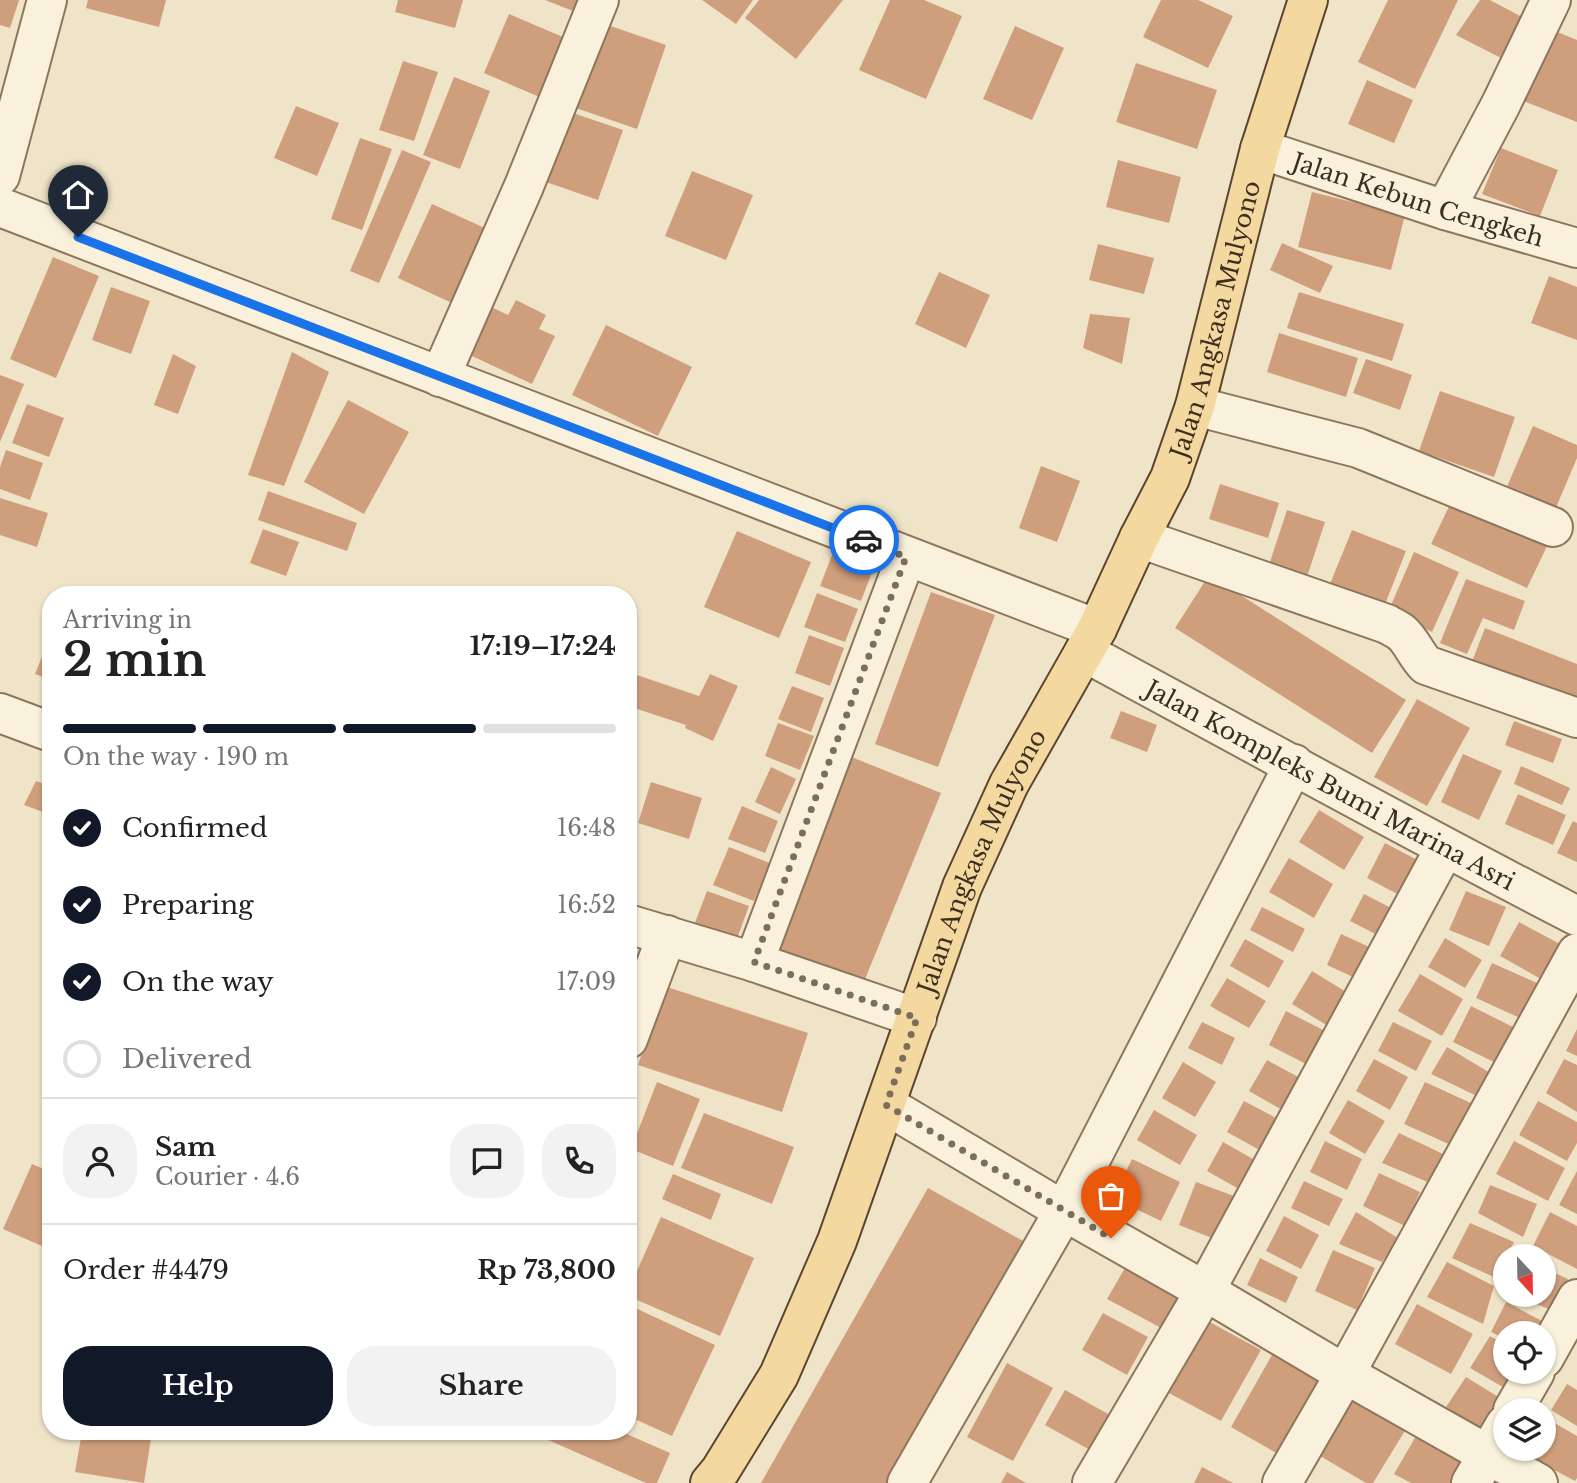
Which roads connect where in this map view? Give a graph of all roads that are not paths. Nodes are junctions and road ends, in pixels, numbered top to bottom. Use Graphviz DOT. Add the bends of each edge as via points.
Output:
graph roads {
  1 [pos="47,0"];
  2 [pos="599,0"];
  3 [pos="1308,0"];
  4 [pos="1551,0"];
  5 [pos="1260,149"];
  6 [pos="0,176"];
  7 [pos="0,207"];
  8 [pos="1445,210"];
  9 [pos="1577,248"];
  10 [pos="440,377"];
  11 [pos="1195,406"];
  12 [pos="1553,527"];
  13 [pos="1139,538"];
  14 [pos="906,557"];
  15 [pos="1090,641"];
  16 [pos="0,713"];
  17 [pos="1577,718"];
  18 [pos="42,729"];
  19 [pos="1294,764"];
  20 [pos="1446,848"];
  21 [pos="1577,916"];
  22 [pos="637,927"];
  23 [pos="667,935"];
  24 [pos="1577,953"];
  25 [pos="754,962"];
  26 [pos="637,1015"];
  27 [pos="917,1018"];
  28 [pos="886,1105"];
  29 [pos="1064,1211"];
  30 [pos="1205,1291"];
  31 [pos="1577,1299"];
  32 [pos="1556,1337"];
  33 [pos="1345,1374"];
  34 [pos="1488,1455"];
  35 [pos="710,1483"];
  36 [pos="907,1483"];
  37 [pos="1092,1483"];
  38 [pos="1282,1483"];
  39 [pos="1538,1483"];
  1 -- 6 [label="street"];
  2 -- 10 [label="street"];
  3 -- 5 [label="main road, Jalan Angkasa Mulyono"];
  4 -- 8 [label="street"];
  5 -- 8 [label="street, Jalan Kebun Cengkeh"];
  5 -- 11 [label="main road, Jalan Angkasa Mulyono"];
  7 -- 10 [label="street"];
  8 -- 9 [label="street, Jalan Kebun Cengkeh"];
  10 -- 14 [label="street"];
  11 -- 12 [label="street" via="1358,448"];
  11 -- 13 [label="main road, Jalan Angkasa Mulyono" via="1170,478"];
  13 -- 15 [label="main road, Jalan Angkasa Mulyono"];
  13 -- 17 [label="street" via="1387,624 1407,638 1426,665"];
  14 -- 15 [label="street"];
  14 -- 25 [label="street"];
  15 -- 19 [label="street, Jalan Kompleks Bumi Marina Asri"];
  15 -- 27 [label="main road, Jalan Angkasa Mulyono" via="998,807 962,887"];
  16 -- 18 [label="street"];
  19 -- 20 [label="street, Jalan Kompleks Bumi Marina Asri"];
  19 -- 29 [label="street"];
  20 -- 21 [label="street, Jalan Kompleks Bumi Marina Asri"];
  20 -- 30 [label="street"];
  22 -- 23 [label="street"];
  23 -- 25 [label="street"];
  23 -- 26 [label="street"];
  24 -- 33 [label="street"];
  25 -- 27 [label="street"];
  27 -- 28 [label="main road, Jalan Angkasa Mulyono"];
  28 -- 29 [label="street"];
  28 -- 35 [label="main road, Jalan Angkasa Mulyono" via="837,1241 779,1375"];
  29 -- 30 [label="street"];
  29 -- 36 [label="street"];
  30 -- 33 [label="street"];
  30 -- 37 [label="street"];
  31 -- 32 [label="street"];
  33 -- 34 [label="street"];
  33 -- 38 [label="street"];
  34 -- 39 [label="street"];
}
